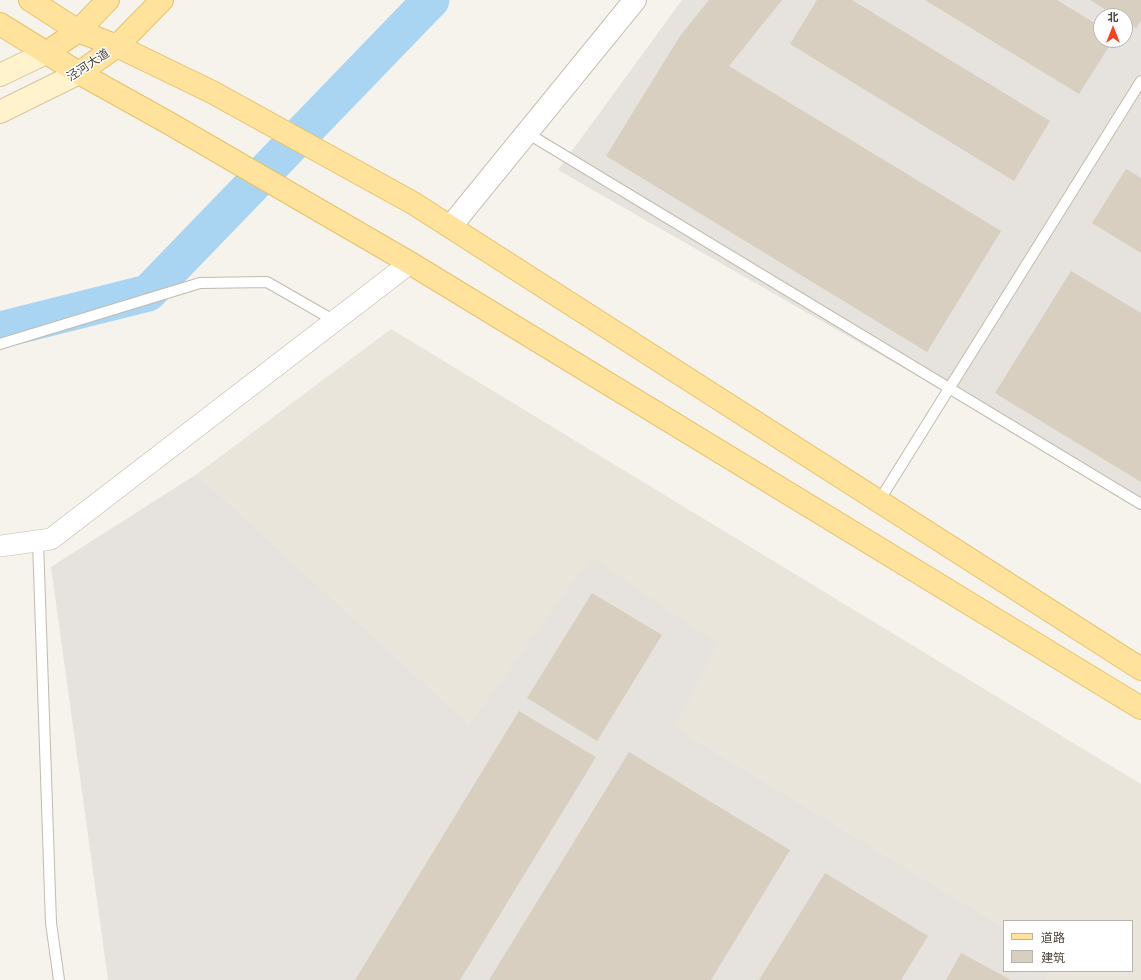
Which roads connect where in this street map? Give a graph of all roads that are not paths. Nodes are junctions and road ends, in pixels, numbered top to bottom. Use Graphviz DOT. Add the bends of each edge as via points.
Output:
graph roads {
  1 [pos="30,0"];
  2 [pos="108,0"];
  3 [pos="162,0"];
  4 [pos="635,0"];
  5 [pos="0,24"];
  6 [pos="78,31"];
  7 [pos="116,46"];
  8 [pos="46,53"];
  9 [pos="79,73"];
  10 [pos="0,75"];
  11 [pos="1141,81"];
  12 [pos="0,112"];
  13 [pos="527,133"];
  14 [pos="451,226"];
  15 [pos="410,263"];
  16 [pos="335,321"];
  17 [pos="0,344"];
  18 [pos="949,388"];
  19 [pos="879,501"];
  20 [pos="1141,504"];
  21 [pos="38,541"];
  22 [pos="0,546"];
  23 [pos="1141,669"];
  24 [pos="1141,708"];
  25 [pos="59,980"];
  1 -- 6 [label="main road"];
  2 -- 6 [label="main road"];
  3 -- 7 [label="main road, 泾河大道"];
  4 -- 13 [label="street"];
  5 -- 8 [label="main road"];
  6 -- 7 [label="main road"];
  6 -- 8 [label="main road"];
  7 -- 9 [label="main road, 泾河大道"];
  7 -- 14 [label="main road" via="212,92"];
  8 -- 9 [label="main road"];
  8 -- 10 [label="main road"];
  9 -- 12 [label="main road, 泾河大道"];
  9 -- 15 [label="main road"];
  11 -- 18 [label="lane"];
  13 -- 14 [label="street"];
  13 -- 18 [label="lane"];
  14 -- 19 [label="main road"];
  15 -- 16 [label="street"];
  15 -- 24 [label="main road"];
  16 -- 17 [label="lane" via="267,282 200,283"];
  16 -- 21 [label="street" via="51,539"];
  18 -- 19 [label="lane"];
  18 -- 20 [label="lane"];
  19 -- 23 [label="main road"];
  21 -- 22 [label="street"];
  21 -- 25 [label="lane" via="50,923"];
}
